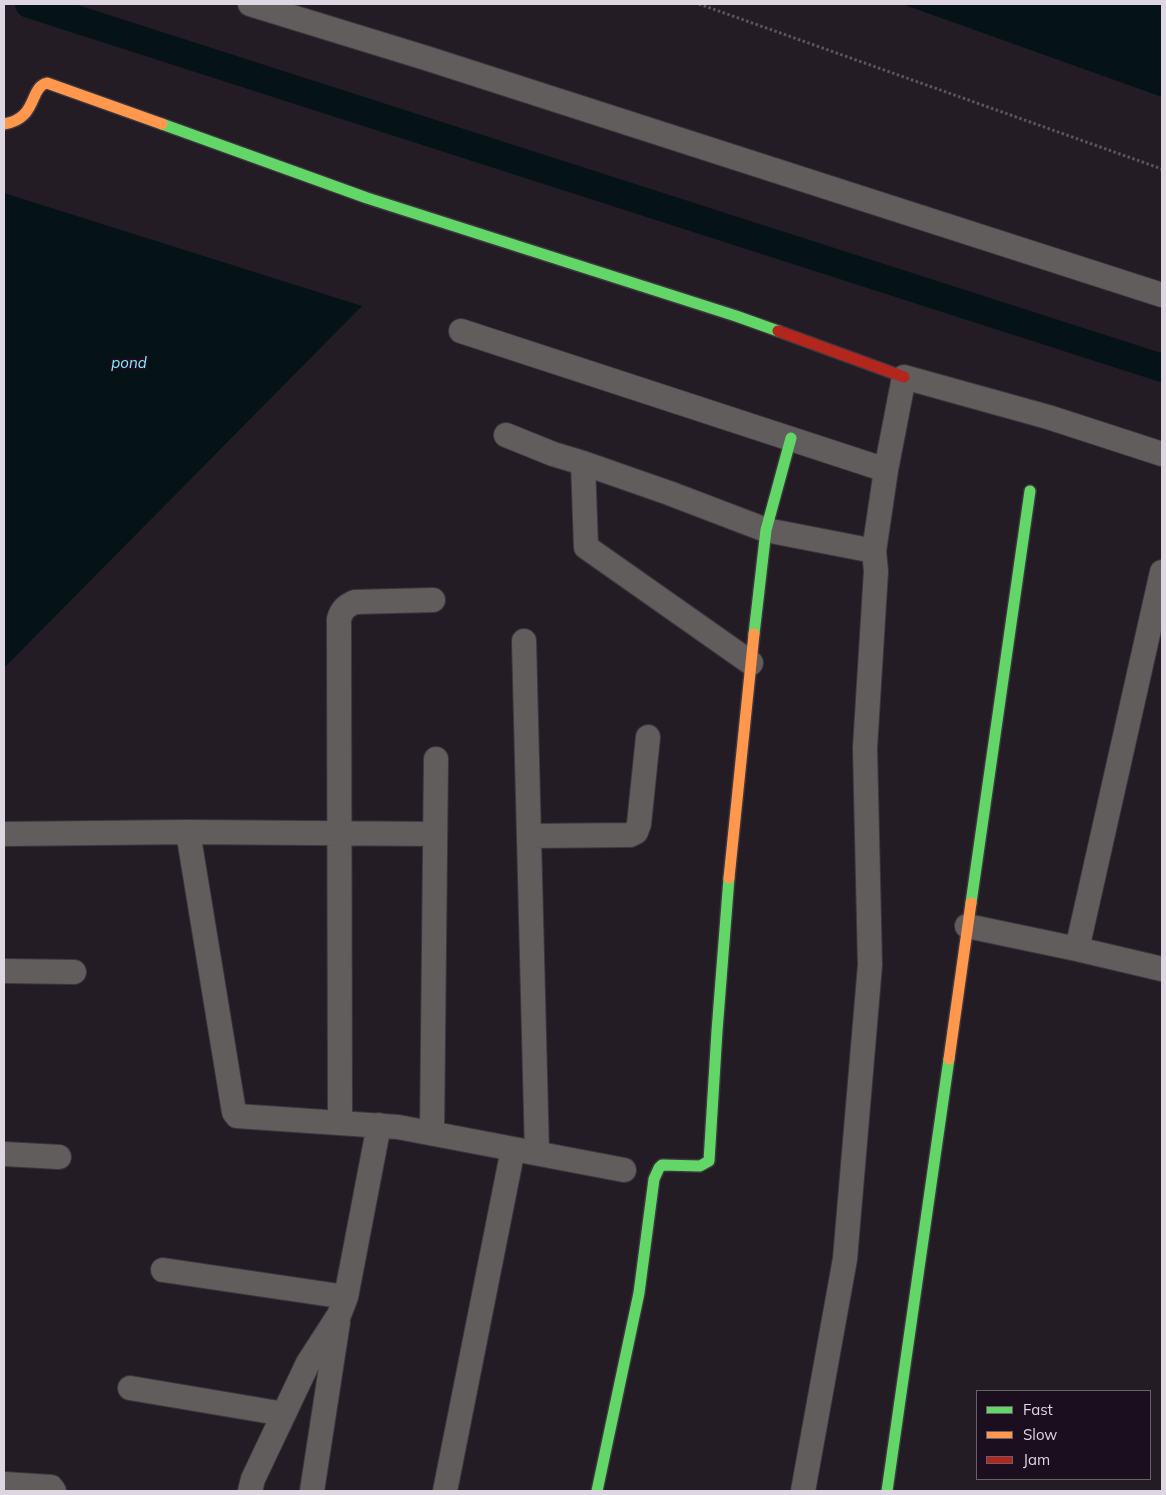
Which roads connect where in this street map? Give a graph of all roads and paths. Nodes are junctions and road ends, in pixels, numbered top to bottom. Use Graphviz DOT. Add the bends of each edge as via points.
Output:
graph roads {
  1 [pos="250,4"];
  2 [pos="699,4"];
  3 [pos="4,124"];
  4 [pos="1162,169"];
  5 [pos="1162,295"];
  6 [pos="460,331"];
  7 [pos="904,378"];
  8 [pos="506,435"];
  9 [pos="791,438"];
  10 [pos="1162,454"];
  11 [pos="583,463"];
  12 [pos="886,470"];
  13 [pos="1030,491"];
  14 [pos="766,530"];
  15 [pos="874,551"];
  16 [pos="1162,572"];
  17 [pos="433,600"];
  18 [pos="524,641"];
  19 [pos="751,663"];
  20 [pos="648,737"];
  21 [pos="436,759"];
  22 [pos="188,832"];
  23 [pos="4,834"];
  24 [pos="340,834"];
  25 [pos="435,834"];
  26 [pos="529,836"];
  27 [pos="967,926"];
  28 [pos="1077,949"];
  29 [pos="1162,969"];
  30 [pos="4,971"];
  31 [pos="74,972"];
  32 [pos="340,1122"];
  33 [pos="379,1125"];
  34 [pos="432,1133"];
  35 [pos="513,1149"];
  36 [pos="4,1154"];
  37 [pos="537,1154"];
  38 [pos="58,1157"];
  39 [pos="624,1170"];
  40 [pos="162,1270"];
  41 [pos="342,1306"];
  42 [pos="130,1388"];
  43 [pos="284,1414"];
  44 [pos="4,1484"];
  45 [pos="54,1491"];
  46 [pos="250,1491"];
  47 [pos="312,1491"];
  48 [pos="445,1491"];
  49 [pos="597,1491"];
  50 [pos="803,1491"];
  51 [pos="887,1491"];
  1 -- 5 [label="street"];
  2 -- 4 [label="path"];
  3 -- 7 [label="street" via="27,114 39,87 48,83 367,198 736,316"];
  6 -- 9 [label="street"];
  7 -- 10 [label="street" via="1048,417"];
  7 -- 12 [label="street"];
  8 -- 11 [label="street"];
  9 -- 12 [label="street"];
  9 -- 14 [label="street"];
  11 -- 14 [label="street"];
  11 -- 19 [label="street" via="586,547"];
  12 -- 15 [label="street"];
  13 -- 27 [label="street"];
  14 -- 15 [label="street"];
  14 -- 19 [label="street"];
  15 -- 50 [label="street" via="876,571 865,748 870,965 845,1259"];
  16 -- 28 [label="street"];
  17 -- 24 [label="street" via="355,602 341,612"];
  18 -- 26 [label="street"];
  19 -- 49 [label="street" via="730,866 708,1161 700,1166 662,1165 654,1179 639,1293"];
  20 -- 26 [label="street" via="636,832 630,835"];
  21 -- 25 [label="street"];
  22 -- 23 [label="street"];
  22 -- 24 [label="street"];
  22 -- 32 [label="street" via="234,1112 242,1117"];
  24 -- 25 [label="street"];
  24 -- 32 [label="street"];
  25 -- 34 [label="street"];
  26 -- 37 [label="street"];
  27 -- 28 [label="street"];
  27 -- 51 [label="street"];
  28 -- 29 [label="street"];
  30 -- 31 [label="street"];
  32 -- 33 [label="street"];
  33 -- 34 [label="street"];
  33 -- 41 [label="street"];
  34 -- 35 [label="street"];
  35 -- 37 [label="street"];
  35 -- 48 [label="street"];
  36 -- 38 [label="street"];
  37 -- 39 [label="street"];
  40 -- 41 [label="street"];
  41 -- 43 [label="street" via="308,1363"];
  41 -- 47 [label="street"];
  42 -- 43 [label="street"];
  43 -- 46 [label="street"];
  44 -- 45 [label="street" via="51,1487"];
}
